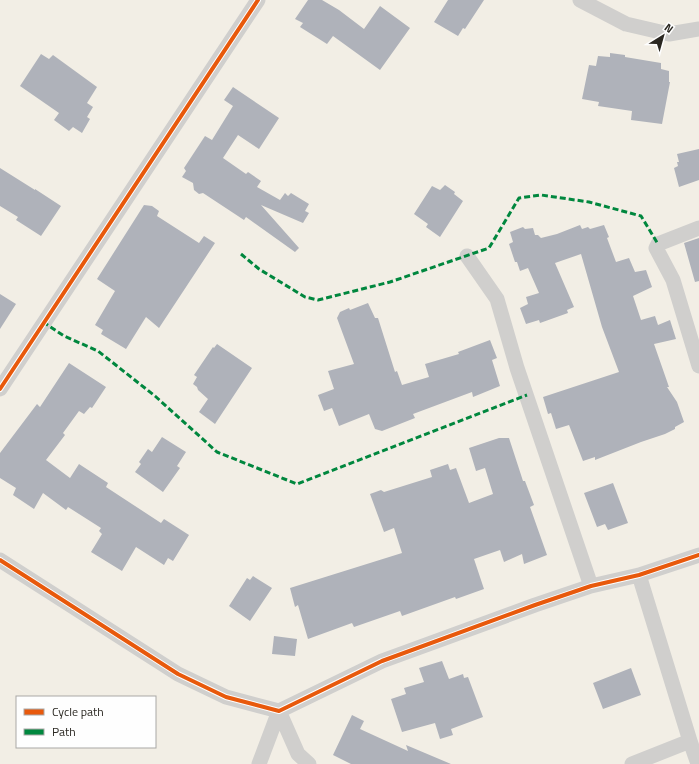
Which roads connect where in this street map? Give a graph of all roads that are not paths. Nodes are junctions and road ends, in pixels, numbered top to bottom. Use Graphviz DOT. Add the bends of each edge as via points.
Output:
graph roads {
  1 [pos="258,0"];
  2 [pos="580,0"];
  3 [pos="699,29"];
  4 [pos="699,228"];
  5 [pos="467,256"];
  6 [pos="699,366"];
  7 [pos="0,389"];
  8 [pos="699,555"];
  9 [pos="0,560"];
  10 [pos="639,576"];
  11 [pos="590,586"];
  12 [pos="279,711"];
  13 [pos="690,741"];
  14 [pos="259,764"];
  15 [pos="310,764"];
  16 [pos="632,764"];
  17 [pos="698,764"];
  1 -- 7 [label="street"];
  2 -- 3 [label="street" via="626,24 669,34"];
  4 -- 6 [label="street" via="658,244 656,248 673,280"];
  5 -- 11 [label="street" via="497,298 517,368"];
  8 -- 10 [label="street"];
  9 -- 12 [label="street" via="178,674 226,697"];
  10 -- 11 [label="street"];
  10 -- 13 [label="street"];
  11 -- 12 [label="street" via="382,661"];
  12 -- 14 [label="street"];
  12 -- 15 [label="street" via="298,754"];
  13 -- 16 [label="street"];
  13 -- 17 [label="street"];
}
